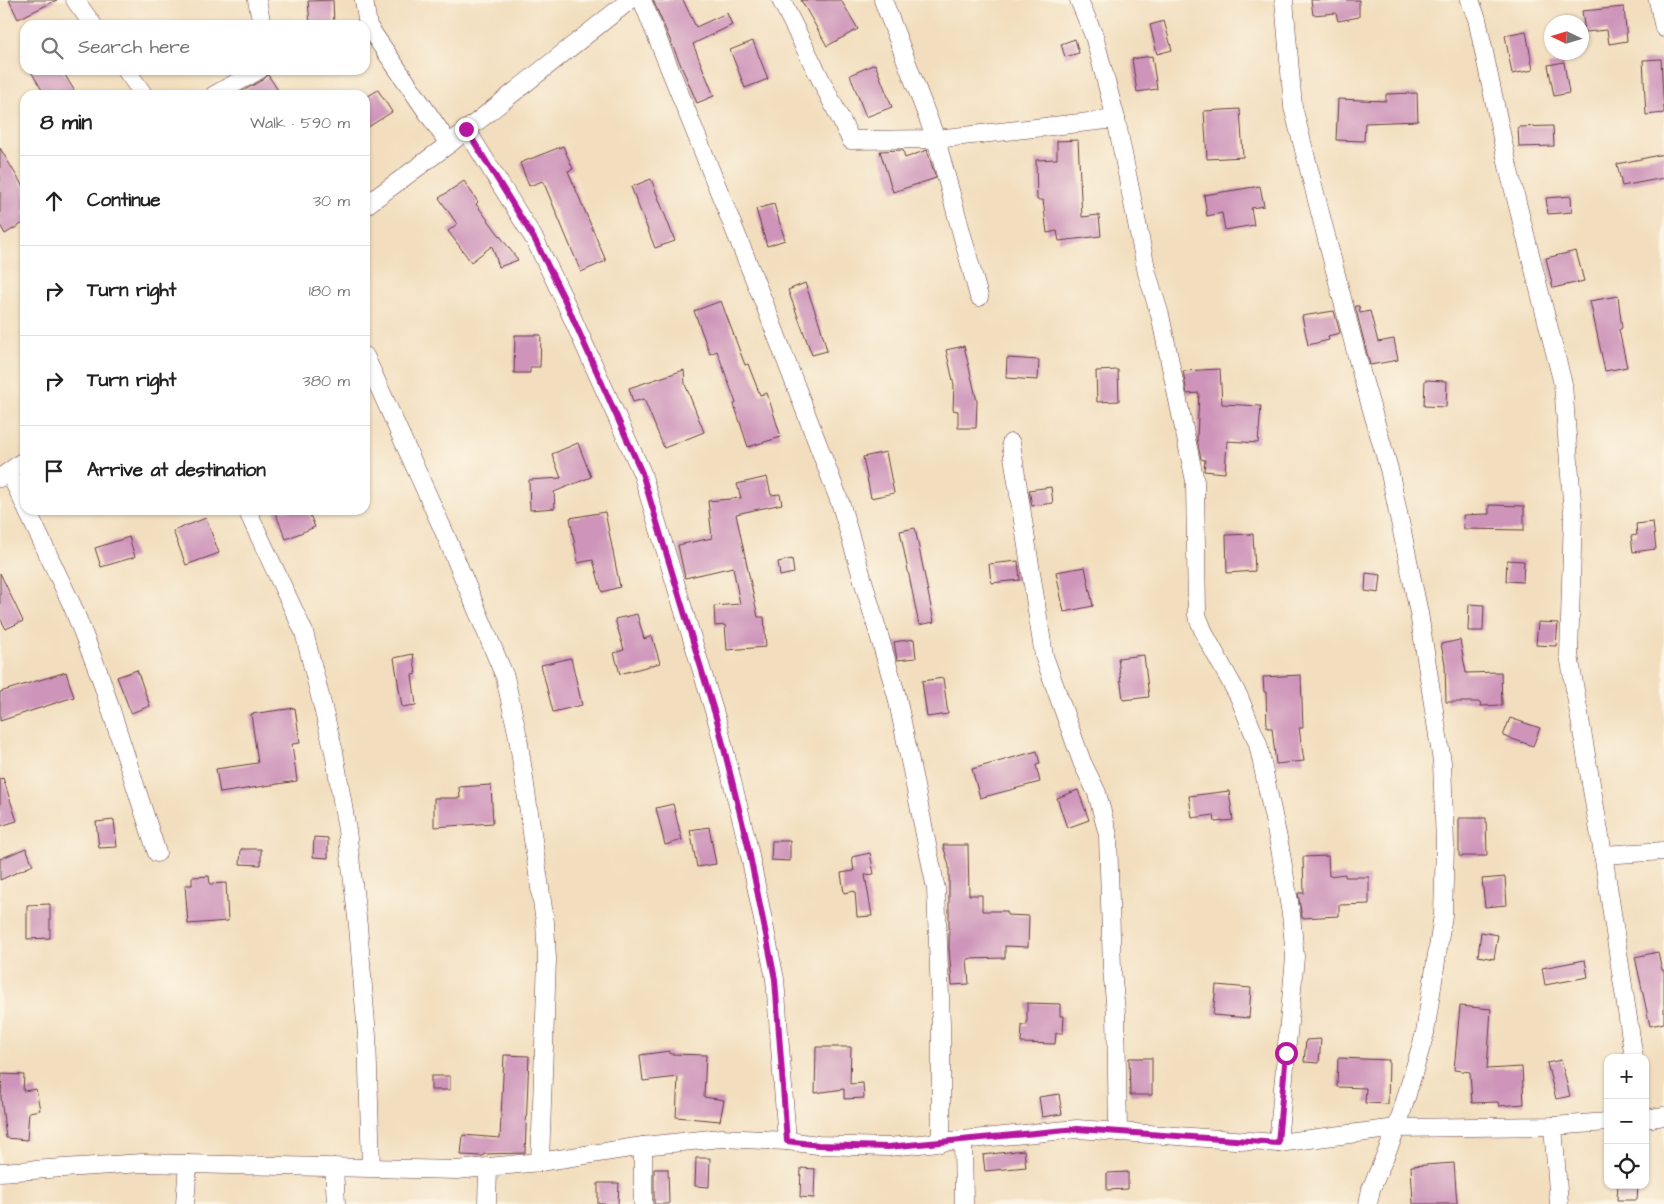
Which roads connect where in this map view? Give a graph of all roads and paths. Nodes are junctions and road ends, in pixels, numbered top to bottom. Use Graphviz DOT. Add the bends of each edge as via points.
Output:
graph roads {
  1 [pos="75,0"];
  2 [pos="257,0"];
  3 [pos="364,0"];
  4 [pos="630,0"];
  5 [pos="642,0"];
  6 [pos="781,0"];
  7 [pos="883,0"];
  8 [pos="1079,0"];
  9 [pos="1284,0"];
  10 [pos="1470,0"];
  11 [pos="1658,0"];
  12 [pos="89,20"];
  13 [pos="261,20"];
  14 [pos="367,20"];
  15 [pos="1664,28"];
  16 [pos="370,29"];
  17 [pos="130,75"];
  18 [pos="250,75"];
  19 [pos="140,90"];
  20 [pos="223,90"];
  21 [pos="1116,119"];
  22 [pos="466,129"];
  23 [pos="936,139"];
  24 [pos="449,144"];
  25 [pos="370,202"];
  26 [pos="979,297"];
  27 [pos="370,367"];
  28 [pos="1012,443"];
  29 [pos="20,464"];
  30 [pos="5,475"];
  31 [pos="20,498"];
  32 [pos="29,515"];
  33 [pos="249,515"];
  34 [pos="1664,851"];
  35 [pos="157,853"];
  36 [pos="1603,855"];
  37 [pos="1633,1054"];
  38 [pos="1664,1116"];
  39 [pos="1649,1118"];
  40 [pos="1604,1122"];
  41 [pos="1553,1126"];
  42 [pos="1397,1128"];
  43 [pos="1118,1132"];
  44 [pos="963,1140"];
  45 [pos="787,1141"];
  46 [pos="941,1142"];
  47 [pos="1278,1143"];
  48 [pos="643,1146"];
  49 [pos="540,1162"];
  50 [pos="188,1164"];
  51 [pos="334,1167"];
  52 [pos="372,1167"];
  53 [pos="488,1168"];
  54 [pos="0,1172"];
  55 [pos="185,1204"];
  56 [pos="336,1204"];
  57 [pos="487,1204"];
  58 [pos="643,1204"];
  59 [pos="964,1204"];
  60 [pos="1368,1204"];
  61 [pos="1559,1204"];
  1 -- 12 [label="street"];
  2 -- 13 [label="street"];
  3 -- 14 [label="street"];
  4 -- 22 [label="street"];
  5 -- 46 [label="street" via="841,505 897,697 936,890"];
  6 -- 23 [label="street" via="851,140"];
  7 -- 23 [label="street"];
  8 -- 21 [label="street" via="1094,36"];
  9 -- 42 [label="street" via="1293,107 1389,469 1419,613 1442,762 1443,915 1425,1033"];
  10 -- 36 [label="street" via="1563,384 1573,514 1569,655"];
  11 -- 15 [label="street"];
  16 -- 24 [label="street"];
  17 -- 19 [label="street"];
  18 -- 20 [label="street"];
  21 -- 23 [label="street"];
  21 -- 47 [label="street" via="1147,273 1160,315 1195,480 1197,616 1240,697 1258,744 1288,895 1295,957"];
  22 -- 24 [label="street"];
  22 -- 45 [label="street" via="535,240 642,473 718,724 748,846 775,979"];
  23 -- 26 [label="street"];
  24 -- 25 [label="street"];
  27 -- 49 [label="street" via="504,676 514,720 545,922 547,959"];
  28 -- 43 [label="street" via="1044,656 1082,762 1097,793 1108,834"];
  29 -- 30 [label="street"];
  30 -- 31 [label="street"];
  32 -- 35 [label="street" via="72,605 100,676"];
  33 -- 52 [label="street" via="304,632 334,752 348,830 358,926 367,1036"];
  34 -- 36 [label="street"];
  36 -- 37 [label="street"];
  38 -- 39 [label="street"];
  40 -- 41 [label="street"];
  41 -- 42 [label="street"];
  41 -- 61 [label="street"];
  42 -- 47 [label="street"];
  42 -- 60 [label="street" via="1371,1189"];
  43 -- 44 [label="street" via="1077,1129"];
  43 -- 47 [label="street"];
  44 -- 46 [label="street"];
  44 -- 59 [label="street"];
  45 -- 46 [label="street" via="888,1147"];
  45 -- 48 [label="street" via="721,1138"];
  48 -- 49 [label="street"];
  48 -- 58 [label="street"];
  49 -- 53 [label="street"];
  50 -- 51 [label="street"];
  50 -- 54 [label="street" via="143,1163"];
  50 -- 55 [label="street"];
  51 -- 52 [label="street"];
  51 -- 56 [label="street"];
  52 -- 53 [label="street"];
  53 -- 57 [label="street"];
}
